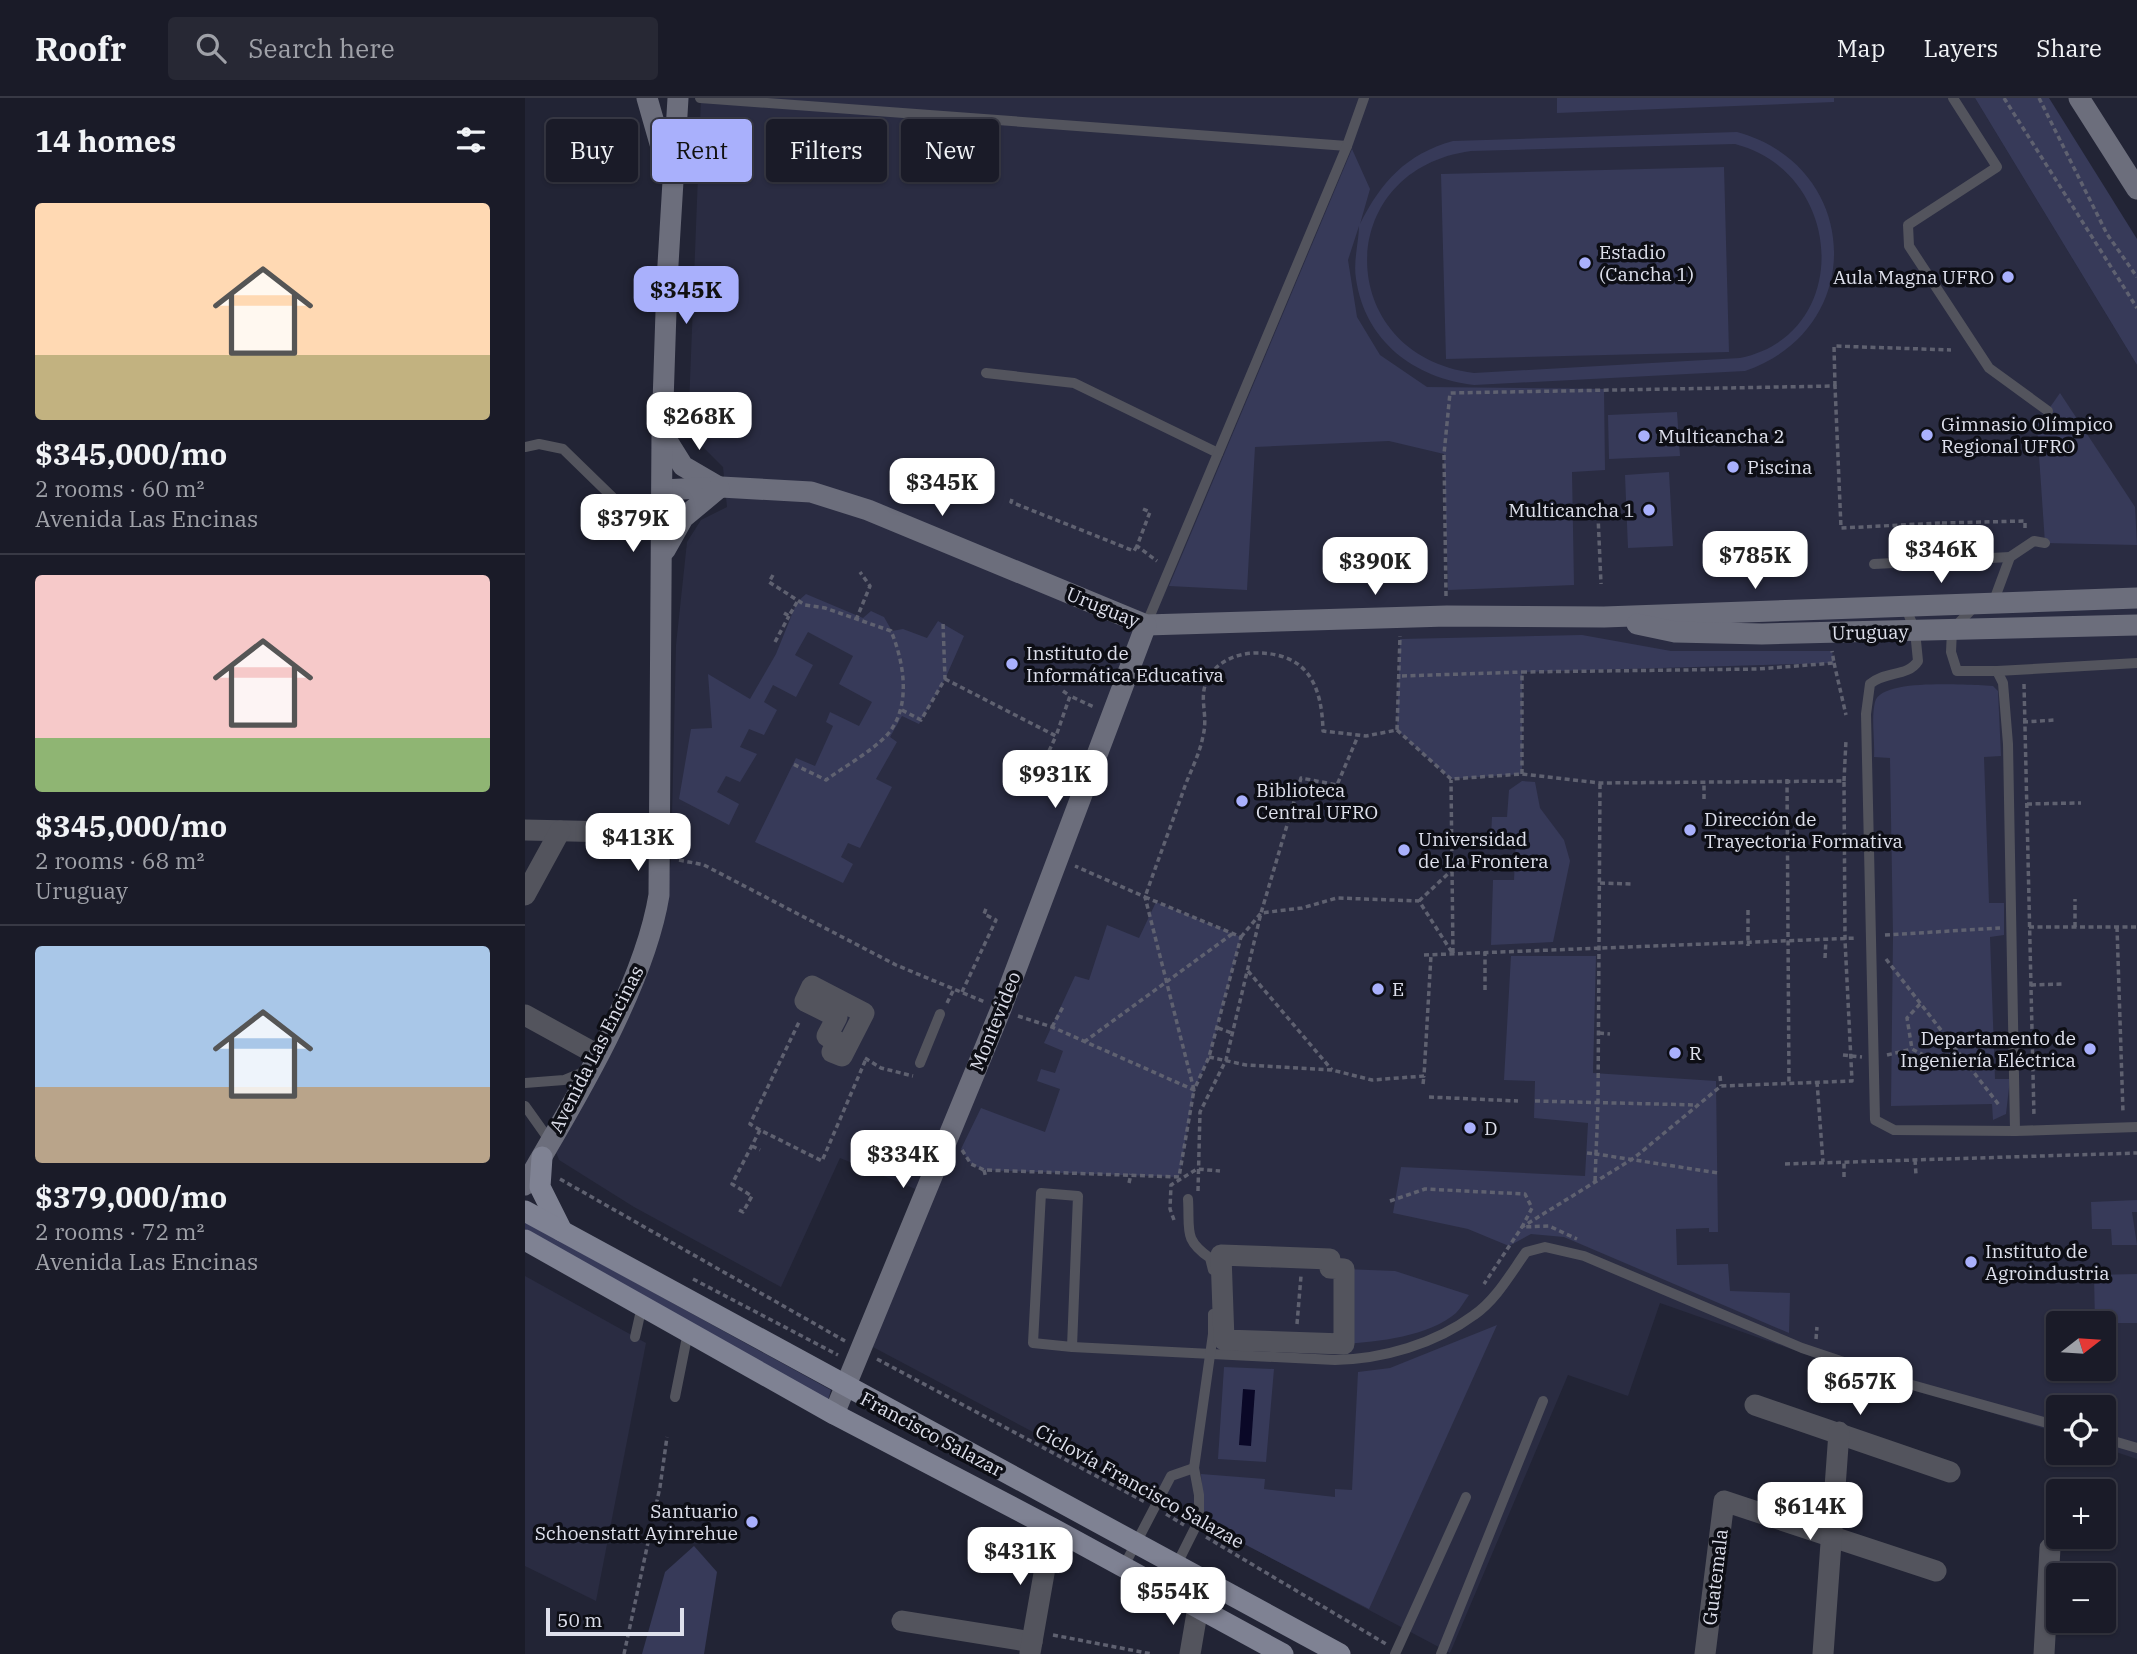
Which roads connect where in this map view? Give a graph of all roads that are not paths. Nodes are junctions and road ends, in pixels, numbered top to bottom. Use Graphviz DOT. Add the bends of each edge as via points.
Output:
graph roads {
  1 [pos="647,98"];
  2 [pos="678,98"];
  3 [pos="700,98"];
  4 [pos="1364,98"];
  5 [pos="1953,98"];
  6 [pos="2079,98"];
  7 [pos="1347,146"];
  8 [pos="672,184"];
  9 [pos="2137,188"];
  10 [pos="664,370"];
  11 [pos="986,373"];
  12 [pos="2048,411"];
  13 [pos="662,433"];
  14 [pos="525,447"];
  15 [pos="1218,453"];
  16 [pos="721,488"];
  17 [pos="654,499"];
  18 [pos="2045,543"];
  19 [pos="2010,557"];
  20 [pos="1874,564"];
  21 [pos="662,566"];
  22 [pos="2137,598"];
  23 [pos="1985,604"];
  24 [pos="1906,608"];
  25 [pos="1604,617"];
  26 [pos="1146,625"];
  27 [pos="2137,625"];
  28 [pos="1952,630"];
  29 [pos="1915,631"];
  30 [pos="2137,663"];
  31 [pos="1997,671"];
  32 [pos="525,830"];
  33 [pos="560,831"];
  34 [pos="660,833"];
  35 [pos="525,895"];
  36 [pos="808,1002"];
  37 [pos="940,1014"];
  38 [pos="525,1015"];
  39 [pos="846,1047"];
  40 [pos="592,1062"];
  41 [pos="920,1063"];
  42 [pos="525,1083"];
  43 [pos="525,1106"];
  44 [pos="2137,1127"];
  45 [pos="2015,1131"];
  46 [pos="536,1166"];
  47 [pos="1193,1197"];
  48 [pos="525,1211"];
  49 [pos="562,1231"];
  50 [pos="525,1240"];
  51 [pos="1335,1268"];
  52 [pos="642,1306"];
  53 [pos="688,1332"];
  54 [pos="635,1337"];
  55 [pos="1072,1347"];
  56 [pos="1208,1353"];
  57 [pos="843,1386"];
  58 [pos="675,1396"];
  59 [pos="1543,1401"];
  60 [pos="1755,1405"];
  61 [pos="834,1414"];
  62 [pos="2046,1423"];
  63 [pos="1839,1432"];
  64 [pos="2116,1442"];
  65 [pos="2137,1448"];
  66 [pos="1194,1468"];
  67 [pos="1950,1472"];
  68 [pos="1466,1497"];
  69 [pos="1052,1528"];
  70 [pos="1832,1534"];
  71 [pos="1135,1544"];
  72 [pos="2050,1549"];
  73 [pos="1124,1566"];
  74 [pos="1176,1566"];
  75 [pos="1936,1571"];
  76 [pos="1174,1593"];
  77 [pos="1198,1606"];
  78 [pos="902,1620"];
  79 [pos="1035,1643"];
  80 [pos="1395,1652"];
  81 [pos="1825,1653"];
  82 [pos="1190,1654"];
  83 [pos="1283,1654"];
  84 [pos="1340,1654"];
  85 [pos="1441,1654"];
  86 [pos="1706,1654"];
  87 [pos="2044,1654"];
  1 -- 8 [label="main road, Avenida Las Encinas"];
  2 -- 8 [label="main road, Avenida Las Encinas"];
  3 -- 7 [label="lane"];
  4 -- 7 [label="lane"];
  5 -- 12 [label="lane" via="1997,167 1908,225 1909,247 1989,368"];
  6 -- 9 [label="main road"];
  7 -- 15 [label="lane"];
  8 -- 10 [label="main road, Avenida Las Encinas"];
  10 -- 13 [label="main road, Avenida Las Encinas"];
  10 -- 17 [label="main road, Avenida Las Encinas" via="651,412"];
  11 -- 15 [label="lane" via="1074,383"];
  13 -- 16 [label="main road" via="683,466"];
  13 -- 17 [label="main road, Avenida Las Encinas"];
  14 -- 17 [label="lane" via="539,444 563,449 637,521"];
  15 -- 26 [label="lane"];
  16 -- 17 [label="main road, Uruguay"];
  16 -- 21 [label="main road" via="683,518"];
  16 -- 26 [label="main road, Uruguay" via="821,494"];
  17 -- 21 [label="main road, Avenida Las Encinas"];
  17 -- 21 [label="main road, Avenida Las Encinas" via="654,552"];
  18 -- 19 [label="lane" via="2034,541"];
  19 -- 20 [label="lane"];
  19 -- 23 [label="lane"];
  21 -- 34 [label="main road, Avenida Las Encinas"];
  22 -- 23 [label="main road, Uruguay"];
  23 -- 24 [label="main road, Uruguay"];
  23 -- 28 [label="lane"];
  24 -- 25 [label="main road, Uruguay"];
  24 -- 29 [label="lane"];
  25 -- 26 [label="main road, Uruguay" via="1447,616"];
  25 -- 29 [label="main road, Uruguay" via="1675,632"];
  26 -- 57 [label="main road, Montevideo" via="1001,1009"];
  27 -- 28 [label="main road, Uruguay"];
  28 -- 29 [label="main road, Uruguay"];
  28 -- 31 [label="lane" via="1951,652 1957,671"];
  29 -- 45 [label="lane" via="1918,660 1914,667 1884,674 1870,684 1866,714 1875,1120 1893,1130"];
  30 -- 31 [label="lane"];
  31 -- 45 [label="lane" via="2003,683 2008,744"];
  32 -- 33 [label="street"];
  33 -- 34 [label="street"];
  33 -- 35 [label="street"];
  34 -- 40 [label="main road, Avenida Las Encinas" via="659,895 647,946"];
  36 -- 39 [label="street" via="837,1017 827,1036 838,1042 832,1052 842,1056"];
  37 -- 41 [label="lane"];
  38 -- 40 [label="street"];
  40 -- 42 [label="lane" via="564,1080"];
  40 -- 46 [label="main road, Avenida Las Encinas"];
  43 -- 46 [label="lane"];
  44 -- 45 [label="lane"];
  46 -- 49 [label="main road" via="540,1187"];
  47 -- 56 [label="lane" via="1190,1240 1213,1265 1213,1334"];
  48 -- 49 [label="main road, Francisco Salazar"];
  49 -- 57 [label="main road, Francisco Salazar"];
  50 -- 52 [label="main road, Francisco Salazar"];
  51 -- 51 [label="street" via="1344,1269 1344,1344 1224,1340 1221,1255 1330,1259 1330,1268"];
  52 -- 53 [label="main road, Francisco Salazar"];
  52 -- 54 [label="lane"];
  53 -- 58 [label="lane"];
  53 -- 61 [label="main road, Francisco Salazar"];
  55 -- 55 [label="lane" via="1078,1196 1041,1193 1033,1343"];
  55 -- 56 [label="lane"];
  56 -- 62 [label="lane" via="1335,1360 1391,1354 1475,1315 1526,1252 1545,1248 1584,1256 1802,1348"];
  56 -- 66 [label="lane"];
  57 -- 61 [label="main road, Montevideo"];
  57 -- 71 [label="main road, Francisco Salazar"];
  59 -- 85 [label="lane"];
  60 -- 63 [label="street"];
  61 -- 69 [label="main road, Francisco Salazar"];
  63 -- 67 [label="street"];
  63 -- 70 [label="street"];
  64 -- 65 [label="lane"];
  66 -- 71 [label="lane" via="1171,1476"];
  66 -- 74 [label="lane" via="1199,1520"];
  68 -- 80 [label="lane"];
  69 -- 73 [label="main road, Francisco Salazar"];
  69 -- 79 [label="street"];
  70 -- 75 [label="street"];
  70 -- 81 [label="street"];
  70 -- 86 [label="street, Guatemala" via="1724,1501"];
  71 -- 73 [label="lane"];
  71 -- 74 [label="main road, Francisco Salazar"];
  72 -- 87 [label="street"];
  73 -- 76 [label="main road, Francisco Salazar"];
  74 -- 76 [label="lane"];
  74 -- 84 [label="main road, Francisco Salazar"];
  76 -- 77 [label="main road, Francisco Salazar"];
  77 -- 82 [label="street"];
  77 -- 83 [label="main road, Francisco Salazar"];
  78 -- 79 [label="street"];
}
